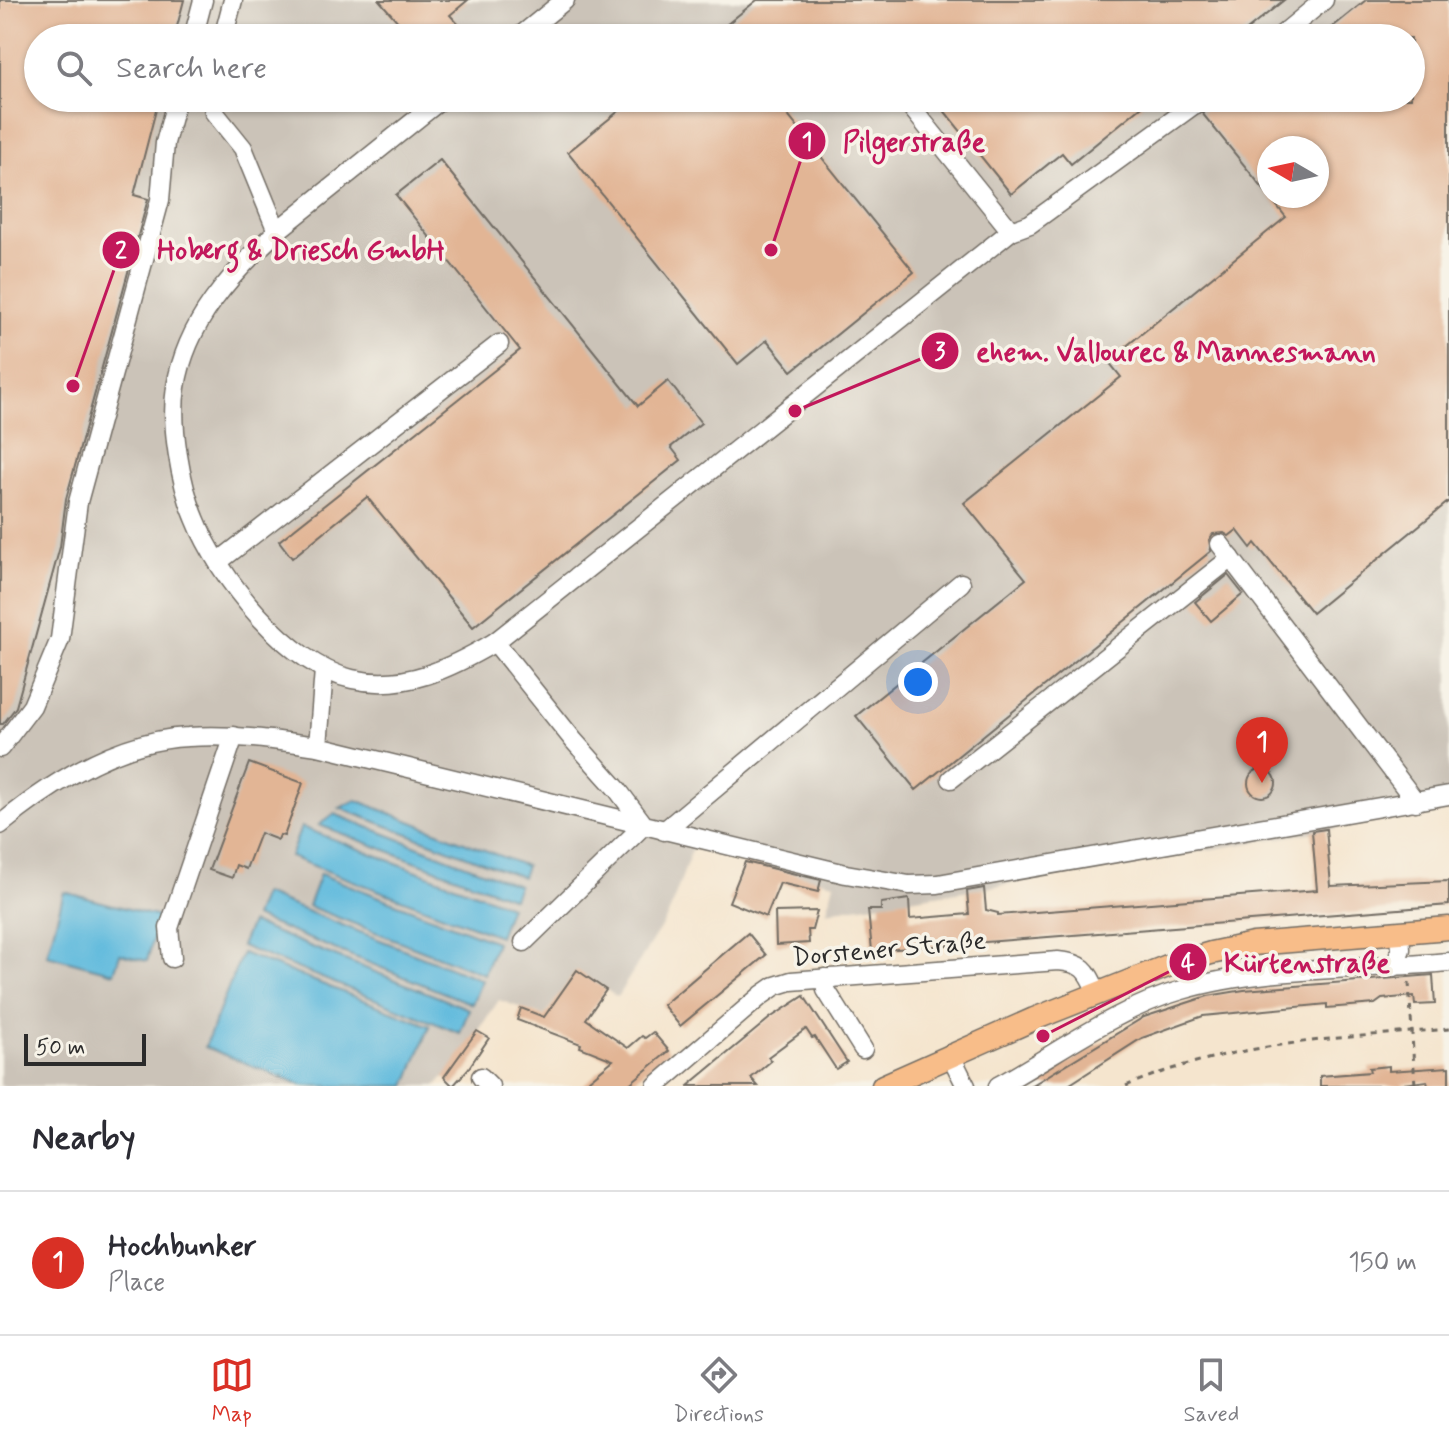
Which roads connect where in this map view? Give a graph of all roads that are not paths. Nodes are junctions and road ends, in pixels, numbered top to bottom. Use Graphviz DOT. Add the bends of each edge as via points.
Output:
graph roads {
  1 [pos="203,0"];
  2 [pos="233,0"];
  3 [pos="565,0"];
  4 [pos="1324,0"];
  5 [pos="197,24"];
  6 [pos="227,24"];
  7 [pos="535,24"];
  8 [pos="1295,24"];
  9 [pos="173,112"];
  10 [pos="214,112"];
  11 [pos="426,112"];
  12 [pos="915,112"];
  13 [pos="1184,112"];
  14 [pos="277,231"];
  15 [pos="1011,231"];
  16 [pos="499,344"];
  17 [pos="218,562"];
  18 [pos="961,583"];
  19 [pos="495,642"];
  20 [pos="324,670"];
  21 [pos="234,736"];
  22 [pos="318,746"];
  23 [pos="0,748"];
  24 [pos="951,779"];
  25 [pos="1449,795"];
  26 [pos="1416,802"];
  27 [pos="0,825"];
  28 [pos="644,825"];
  29 [pos="664,831"];
  30 [pos="1440,929"];
  31 [pos="1400,932"];
  32 [pos="524,942"];
  33 [pos="1227,950"];
  34 [pos="172,958"];
  35 [pos="1442,963"];
  36 [pos="1401,966"];
  37 [pos="825,978"];
  38 [pos="1237,979"];
  39 [pos="1098,994"];
  40 [pos="863,1049"];
  41 [pos="950,1054"];
  42 [pos="656,1086"];
  43 [pos="883,1086"];
  44 [pos="966,1086"];
  45 [pos="998,1086"];
  1 -- 5 [label="street"];
  2 -- 6 [label="street"];
  3 -- 7 [label="street"];
  4 -- 8 [label="street"];
  9 -- 23 [label="street" via="160,200 78,502 60,639 32,706"];
  10 -- 14 [label="street" via="243,148"];
  11 -- 14 [label="street"];
  12 -- 15 [label="street"];
  13 -- 15 [label="street" via="1030,224"];
  14 -- 17 [label="street" via="235,271 206,310 186,348 176,387 185,488"];
  15 -- 19 [label="street"];
  16 -- 17 [label="street"];
  17 -- 20 [label="street" via="278,636"];
  18 -- 29 [label="street"];
  19 -- 20 [label="street" via="452,667 419,678 353,680"];
  19 -- 28 [label="street"];
  20 -- 22 [label="street"];
  21 -- 22 [label="street"];
  21 -- 27 [label="street" via="147,743 109,756"];
  21 -- 34 [label="street" via="169,928"];
  22 -- 28 [label="street"];
  24 -- 26 [label="street" via="1226,551"];
  25 -- 26 [label="street"];
  26 -- 29 [label="street" via="938,884 909,885 846,874"];
  28 -- 29 [label="street"];
  28 -- 32 [label="street"];
  30 -- 31 [label="main road"];
  30 -- 35 [label="street"];
  31 -- 33 [label="main road"];
  31 -- 36 [label="street"];
  33 -- 38 [label="street"];
  33 -- 39 [label="main road" via="1170,965"];
  35 -- 36 [label="street"];
  36 -- 38 [label="street"];
  37 -- 39 [label="street, Dorstener Straße" via="1058,961 1080,964"];
  37 -- 40 [label="street" via="826,990"];
  37 -- 42 [label="street, Dorstener Straße" via="775,986"];
  38 -- 45 [label="street" via="1182,989 1132,1009"];
  39 -- 41 [label="main road"];
  41 -- 43 [label="main road"];
  41 -- 44 [label="street"];
}
